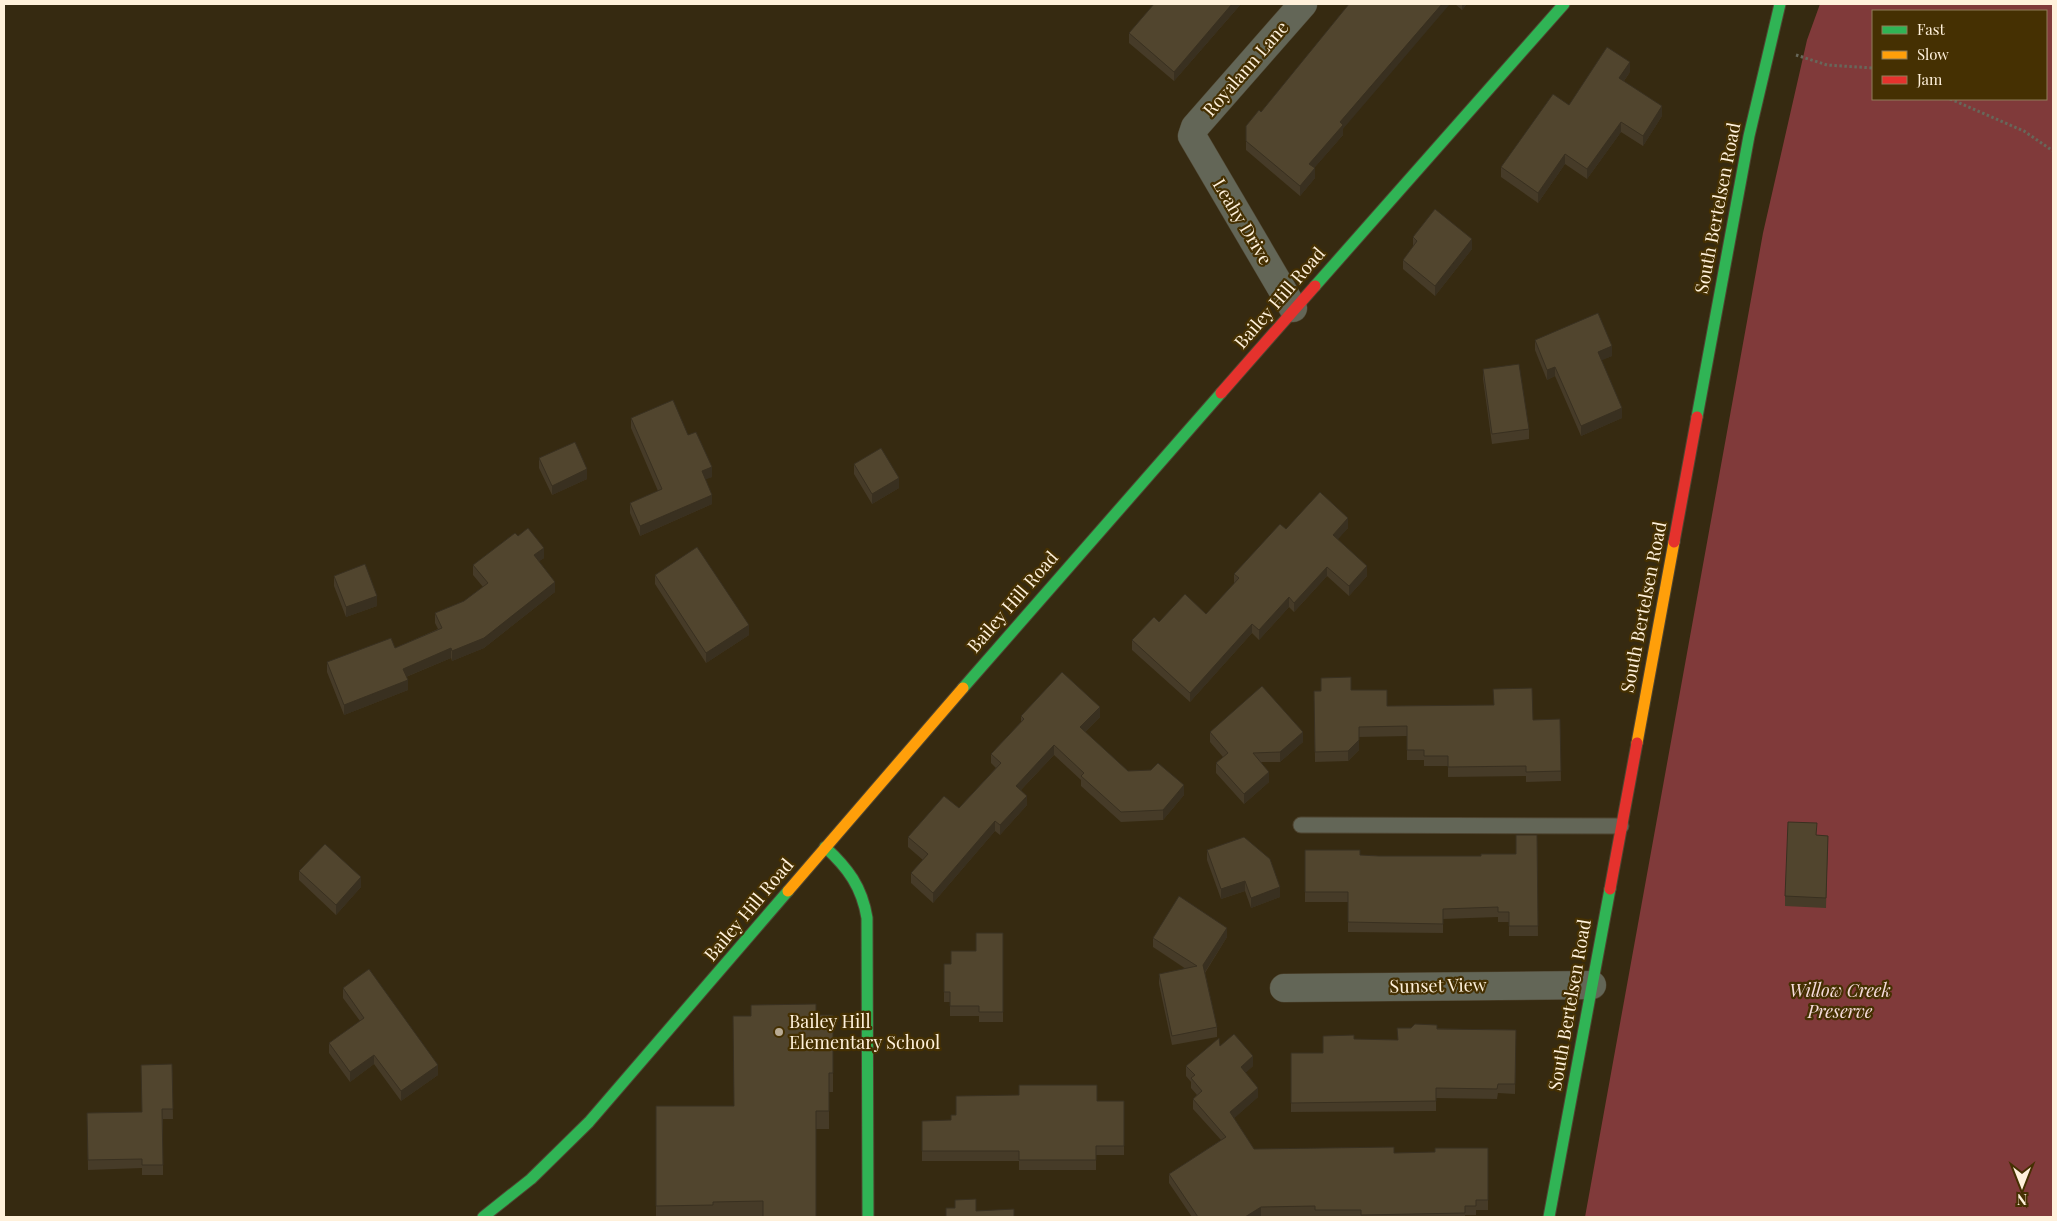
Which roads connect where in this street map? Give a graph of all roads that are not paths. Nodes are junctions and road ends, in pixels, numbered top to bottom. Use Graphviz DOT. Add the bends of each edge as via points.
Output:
graph roads {
  1 [pos="1303,4"];
  2 [pos="1564,4"];
  3 [pos="1778,6"];
  4 [pos="1192,136"];
  5 [pos="1293,308"];
  6 [pos="1301,825"];
  7 [pos="1621,826"];
  8 [pos="826,847"];
  9 [pos="1592,985"];
  10 [pos="1284,988"];
  11 [pos="483,1217"];
  12 [pos="868,1217"];
  13 [pos="1549,1217"];
  1 -- 4 [label="street, Royalann Lane" via="1195,127"];
  2 -- 5 [label="main road, Bailey Hill Road"];
  3 -- 7 [label="main road, South Bertelsen Road" via="1749,136"];
  4 -- 5 [label="street, Leahy Drive"];
  5 -- 8 [label="main road, Bailey Hill Road"];
  6 -- 7 [label="lane"];
  7 -- 9 [label="main road, South Bertelsen Road"];
  8 -- 11 [label="main road, Bailey Hill Road" via="577,1136 534,1178"];
  8 -- 12 [label="main road" via="846,866 859,885 867,918"];
  9 -- 10 [label="street, Sunset View"];
  9 -- 13 [label="main road, South Bertelsen Road"];
}
